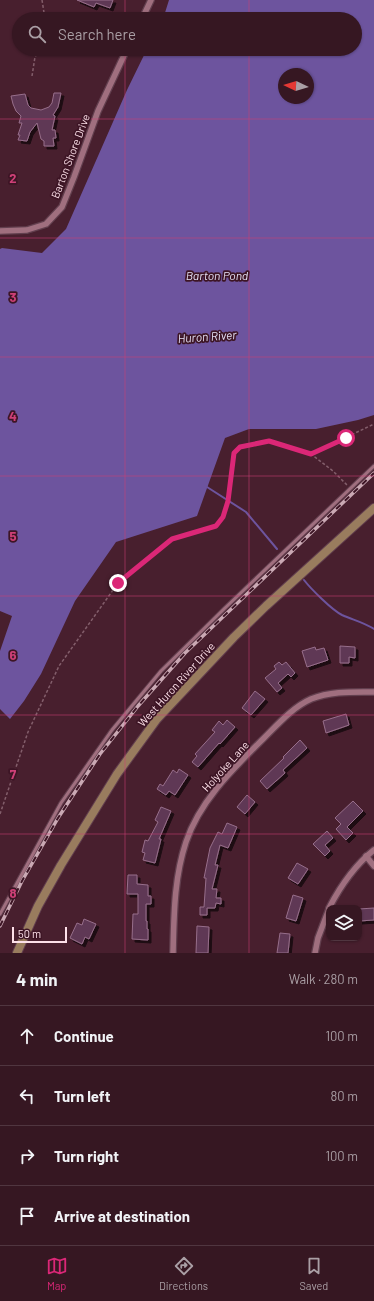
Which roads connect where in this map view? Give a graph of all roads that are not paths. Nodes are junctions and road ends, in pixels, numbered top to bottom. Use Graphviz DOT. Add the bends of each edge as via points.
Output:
graph roads {
  1 [pos="151,0"];
  2 [pos="145,12"];
  3 [pos="124,56"];
  4 [pos="0,231"];
  5 [pos="374,466"];
  6 [pos="374,508"];
  7 [pos="374,692"];
  8 [pos="374,850"];
  9 [pos="366,856"];
  10 [pos="374,866"];
  11 [pos="331,905"];
  12 [pos="0,914"];
  13 [pos="326,916"];
  14 [pos="17,953"];
  15 [pos="173,953"];
  16 [pos="315,953"];
  1 -- 2 [label="street"];
  3 -- 4 [label="street, Barton Shore Drive" via="98,111 62,207 46,224 27,230"];
  5 -- 12 [label="lane" via="161,671 112,730 61,803"];
  6 -- 14 [label="street, West Huron River Drive" via="245,627 157,719 117,774 61,865 38,906"];
  7 -- 15 [label="street, Holyoke Lane" via="342,692 310,700 287,716 243,758 215,790 198,815 180,863 175,890"];
  8 -- 9 [label="street"];
  9 -- 10 [label="street"];
  9 -- 11 [label="street" via="345,881"];
  13 -- 16 [label="street"];
}
